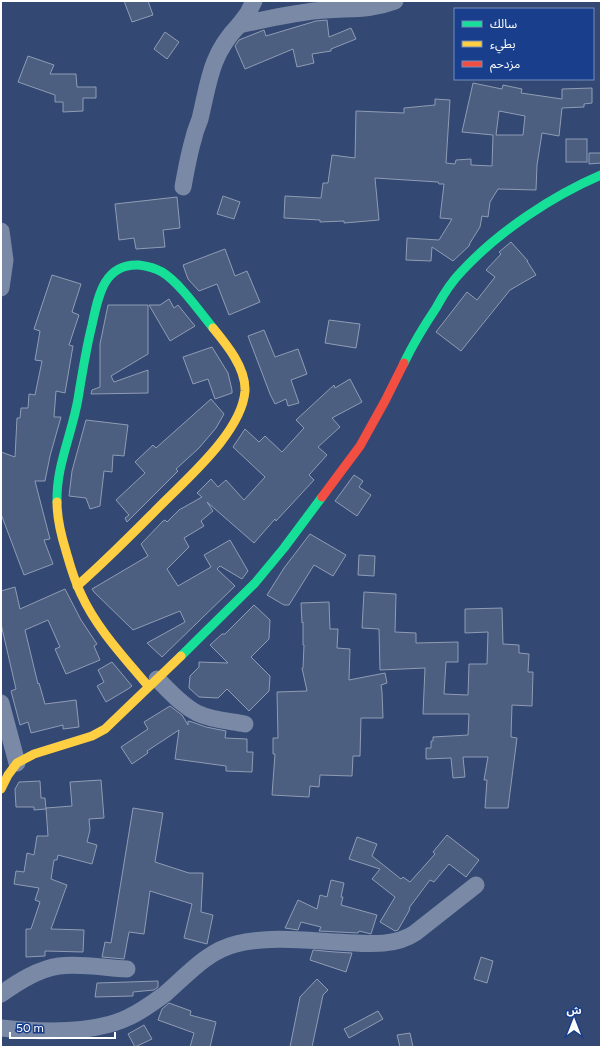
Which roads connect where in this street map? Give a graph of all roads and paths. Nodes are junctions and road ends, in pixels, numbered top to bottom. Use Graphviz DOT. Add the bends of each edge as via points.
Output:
graph roads {
  1 [pos="254,1"];
  2 [pos="395,1"];
  3 [pos="239,25"];
  4 [pos="601,175"];
  5 [pos="183,187"];
  6 [pos="1,231"];
  7 [pos="1,288"];
  8 [pos="78,586"];
  9 [pos="152,682"];
  10 [pos="1,703"];
  11 [pos="245,724"];
  12 [pos="11,753"];
  13 [pos="1,789"];
  14 [pos="476,885"];
  15 [pos="127,969"];
  16 [pos="1,994"];
  17 [pos="1,1028"];
  1 -- 3 [label="street"];
  2 -- 3 [label="street" via="373,8 324,10"];
  3 -- 5 [label="street" via="230,34 215,59 190,149"];
  4 -- 9 [label="street" via="582,183 525,217 497,237 461,271 415,341 360,446 284,548 255,583 214,625"];
  6 -- 7 [label="street" via="5,260"];
  8 -- 8 [label="street" via="59,524 57,486 75,414 98,295 110,276 123,267 153,267 170,277 213,328 235,359 244,379 243,402 231,427 209,456"];
  8 -- 9 [label="street" via="84,602 98,623"];
  9 -- 11 [label="street" via="198,713"];
  9 -- 12 [label="street" via="105,728 92,736 34,754"];
  10 -- 12 [label="street"];
  12 -- 13 [label="street" via="8,775"];
  14 -- 17 [label="street" via="408,938 388,943 285,939 228,946 207,957 147,1007 117,1022 83,1029"];
  15 -- 16 [label="street" via="60,966 26,978"];
}
